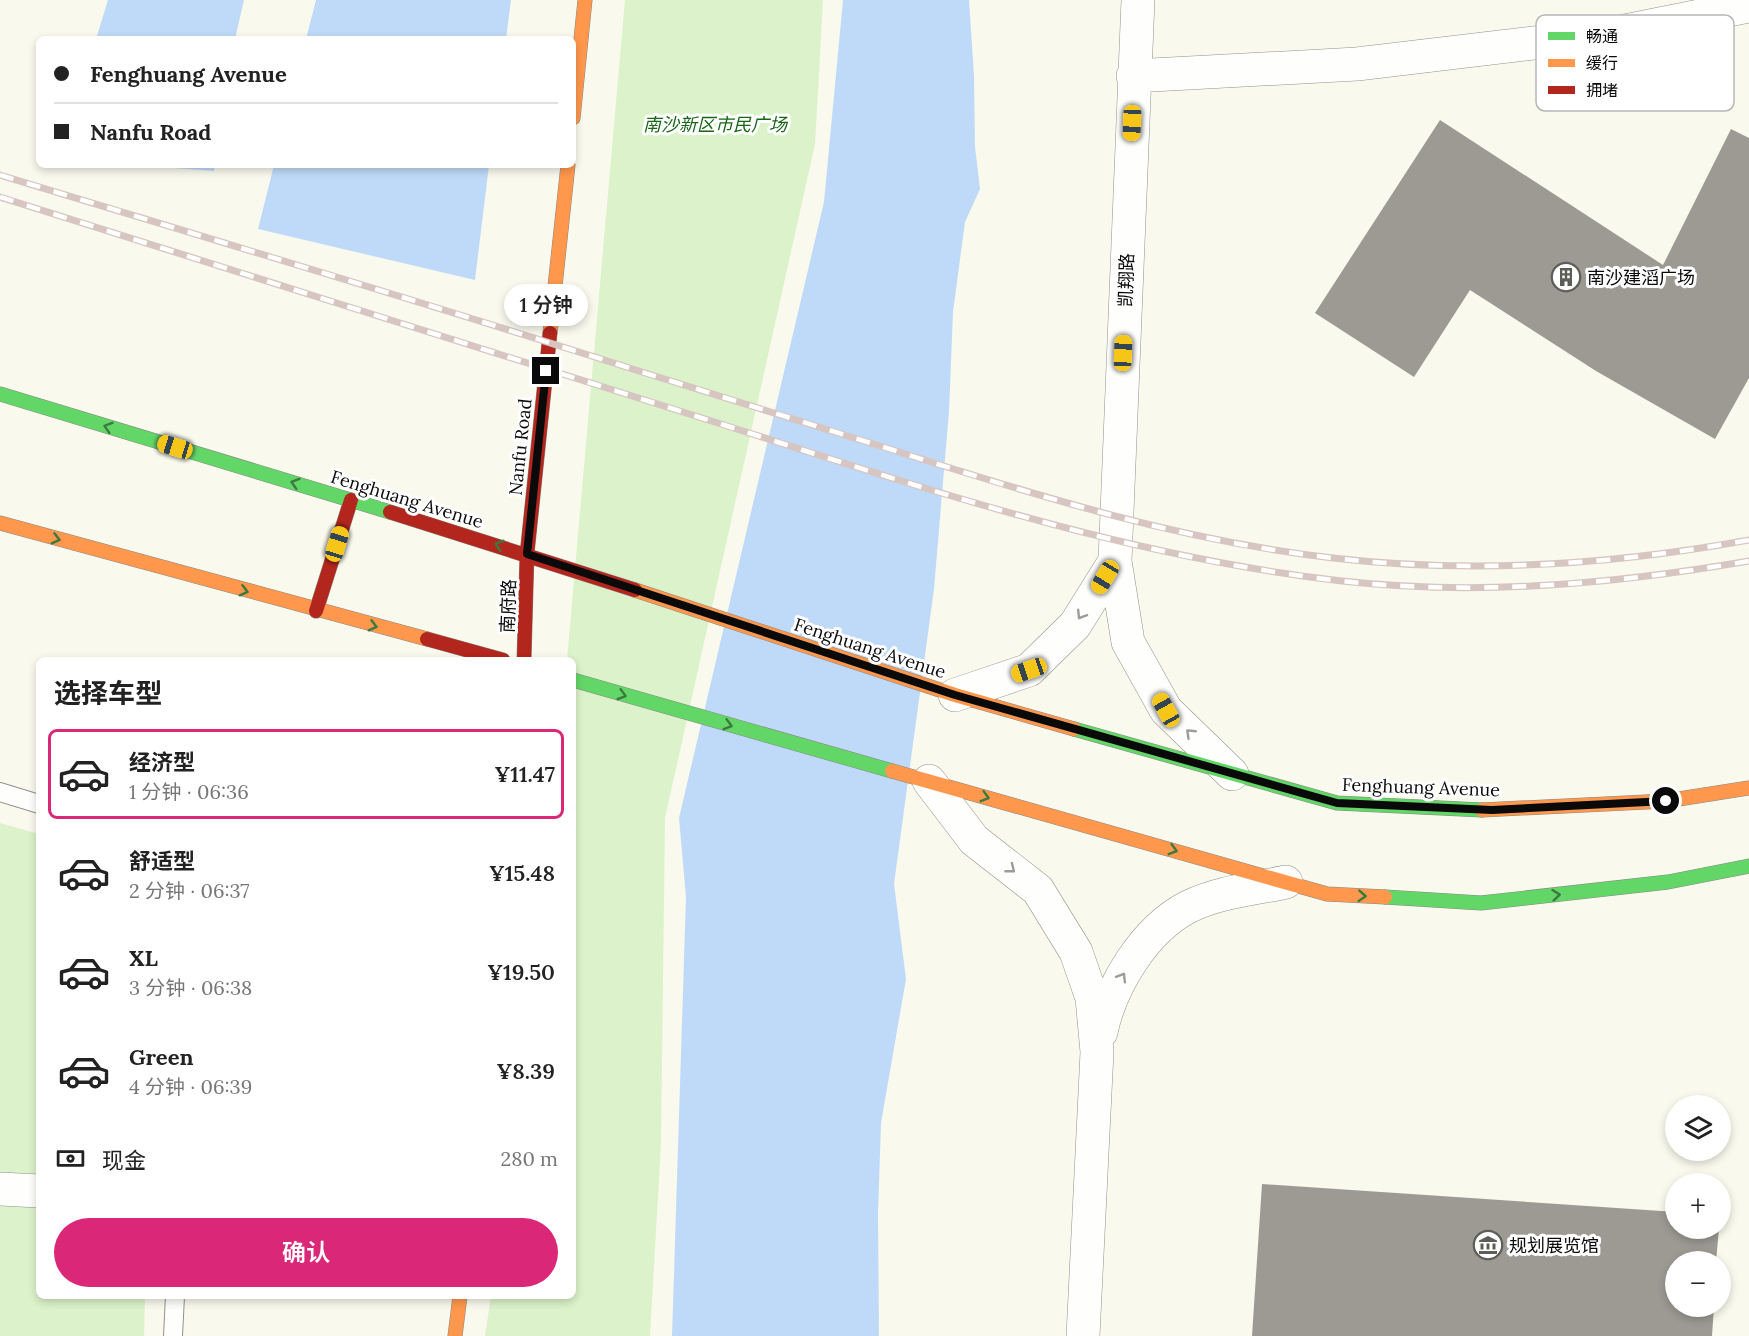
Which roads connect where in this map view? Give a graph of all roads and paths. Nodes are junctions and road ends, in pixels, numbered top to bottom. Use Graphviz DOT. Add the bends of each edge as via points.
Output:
graph roads {
  1 [pos="585,0"];
  2 [pos="1138,0"];
  3 [pos="1749,6"];
  4 [pos="1704,15"];
  5 [pos="1536,43"];
  6 [pos="1134,76"];
  7 [pos="576,88"];
  8 [pos="568,168"];
  9 [pos="0,394"];
  10 [pos="351,500"];
  11 [pos="0,523"];
  12 [pos="527,554"];
  13 [pos="1115,561"];
  14 [pos="316,611"];
  15 [pos="492,657"];
  16 [pos="525,657"];
  17 [pos="576,681"];
  18 [pos="955,695"];
  19 [pos="1232,774"];
  20 [pos="929,781"];
  21 [pos="1749,788"];
  22 [pos="0,792"];
  23 [pos="36,803"];
  24 [pos="1749,866"];
  25 [pos="1286,882"];
  26 [pos="1097,1052"];
  27 [pos="0,1189"];
  28 [pos="36,1191"];
  29 [pos="175,1299"];
  30 [pos="460,1299"];
  31 [pos="173,1336"];
  32 [pos="455,1336"];
  33 [pos="1083,1336"];
  1 -- 7 [label="main road"];
  2 -- 6 [label="street, 凯翔路"];
  3 -- 4 [label="street"];
  5 -- 6 [label="street" via="1357,64"];
  6 -- 13 [label="street, 凯翔路"];
  8 -- 12 [label="main road, Nanfu Road"];
  10 -- 9 [label="main road, Fenghuang Avenue, one-way"];
  12 -- 10 [label="main road, Fenghuang Avenue, one-way"];
  10 -- 14 [label="main road"];
  11 -- 14 [label="main road, one-way"];
  12 -- 16 [label="main road, 南府路"];
  12 -- 18 [label="main road, Fenghuang Avenue"];
  13 -- 18 [label="street, one-way" via="1075,625 1029,670"];
  19 -- 13 [label="street, 凯翔路, one-way" via="1166,710 1128,642"];
  14 -- 15 [label="main road, one-way"];
  17 -- 20 [label="main road, one-way"];
  18 -- 19 [label="main road, Fenghuang Avenue"];
  19 -- 21 [label="main road, Fenghuang Avenue" via="1337,803 1492,810 1666,801"];
  20 -- 25 [label="main road, one-way"];
  20 -- 26 [label="street, one-way" via="974,840 1038,890 1076,952 1092,998"];
  22 -- 23 [label="lane"];
  25 -- 24 [label="main road, one-way" via="1327,894 1481,903 1668,882"];
  26 -- 25 [label="street, one-way" via="1115,989 1152,935 1186,908 1205,900"];
  26 -- 33 [label="street"];
  27 -- 28 [label="street"];
  29 -- 31 [label="lane"];
  30 -- 32 [label="main road"];
}
